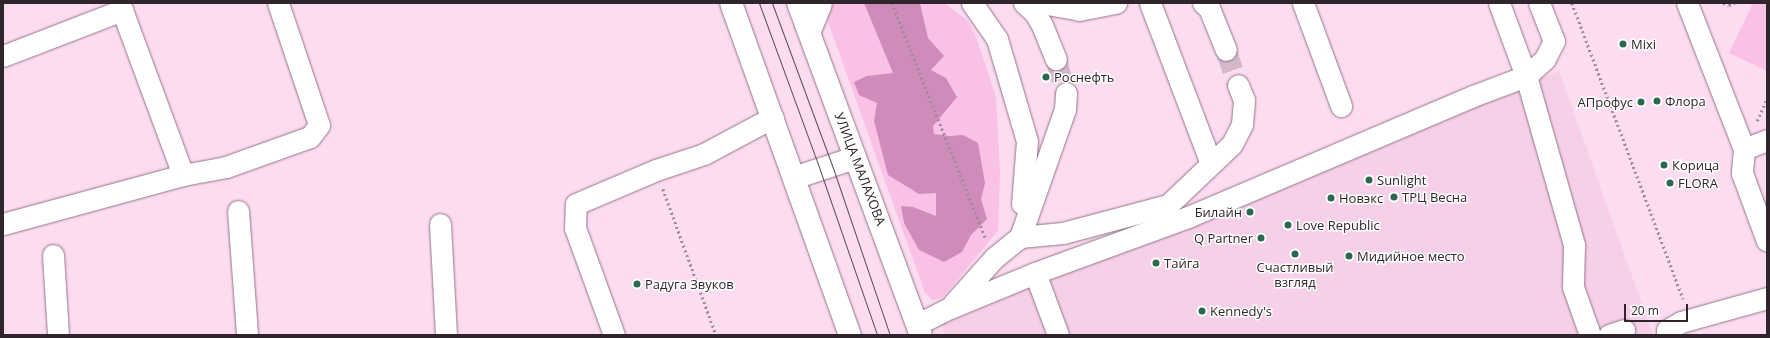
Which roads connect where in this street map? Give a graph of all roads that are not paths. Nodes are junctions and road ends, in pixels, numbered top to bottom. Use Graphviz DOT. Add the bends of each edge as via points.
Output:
graph roads {
  1 [pos="278,3"];
  2 [pos="731,3"];
  3 [pos="798,3"];
  4 [pos="821,3"];
  5 [pos="972,3"];
  6 [pos="1024,3"];
  7 [pos="1040,3"];
  8 [pos="1116,3"];
  9 [pos="1150,3"];
  10 [pos="1203,3"];
  11 [pos="1302,3"];
  12 [pos="1499,3"];
  13 [pos="1539,3"];
  14 [pos="1687,3"];
  15 [pos="809,33"];
  16 [pos="1226,50"];
  17 [pos="3,56"];
  18 [pos="1056,59"];
  19 [pos="1526,76"];
  20 [pos="1238,85"];
  21 [pos="1066,93"];
  22 [pos="1341,106"];
  23 [pos="773,117"];
  24 [pos="1767,140"];
  25 [pos="1744,149"];
  26 [pos="855,158"];
  27 [pos="1211,164"];
  28 [pos="183,175"];
  29 [pos="794,178"];
  30 [pos="238,211"];
  31 [pos="3,224"];
  32 [pos="440,224"];
  33 [pos="1020,237"];
  34 [pos="1767,240"];
  35 [pos="53,255"];
  36 [pos="1035,273"];
  37 [pos="1767,298"];
  38 [pos="950,308"];
  39 [pos="920,329"];
  40 [pos="58,335"];
  41 [pos="247,335"];
  42 [pos="446,335"];
  43 [pos="614,335"];
  44 [pos="850,335"];
  45 [pos="1058,335"];
  46 [pos="1590,335"];
  47 [pos="1667,335"];
  1 -- 28 [label="street" via="319,125 310,137 226,167"];
  2 -- 23 [label="main road"];
  3 -- 15 [label="main road, УЛИЦА МАЛАХОВА"];
  4 -- 15 [label="street"];
  5 -- 33 [label="street" via="997,39 1028,141"];
  6 -- 18 [label="street" via="1035,13 1042,25"];
  7 -- 8 [label="street" via="1079,10"];
  9 -- 27 [label="street"];
  10 -- 16 [label="street" via="1209,8"];
  11 -- 22 [label="street"];
  12 -- 19 [label="street"];
  13 -- 19 [label="street" via="1554,41 1545,59"];
  14 -- 25 [label="street"];
  15 -- 26 [label="main road, УЛИЦА МАЛАХОВА"];
  17 -- 28 [label="street" via="122,10"];
  19 -- 36 [label="street" via="1188,217"];
  19 -- 46 [label="street" via="1574,245 1573,287"];
  20 -- 27 [label="street" via="1244,100 1242,124 1232,144"];
  21 -- 33 [label="street" via="1065,109"];
  23 -- 29 [label="main road"];
  23 -- 43 [label="street" via="704,154 656,170 576,204 575,228"];
  24 -- 25 [label="street"];
  25 -- 34 [label="street" via="1742,173"];
  26 -- 29 [label="main road"];
  26 -- 39 [label="main road, УЛИЦА МАЛАХОВА"];
  27 -- 33 [label="street" via="1168,205 1063,233"];
  28 -- 31 [label="street"];
  29 -- 44 [label="main road"];
  30 -- 41 [label="street"];
  32 -- 42 [label="street"];
  33 -- 38 [label="street" via="994,258"];
  35 -- 40 [label="street"];
  36 -- 38 [label="street"];
  36 -- 45 [label="street"];
  37 -- 47 [label="street" via="1681,322 1667,330"];
  38 -- 39 [label="street"];
}
